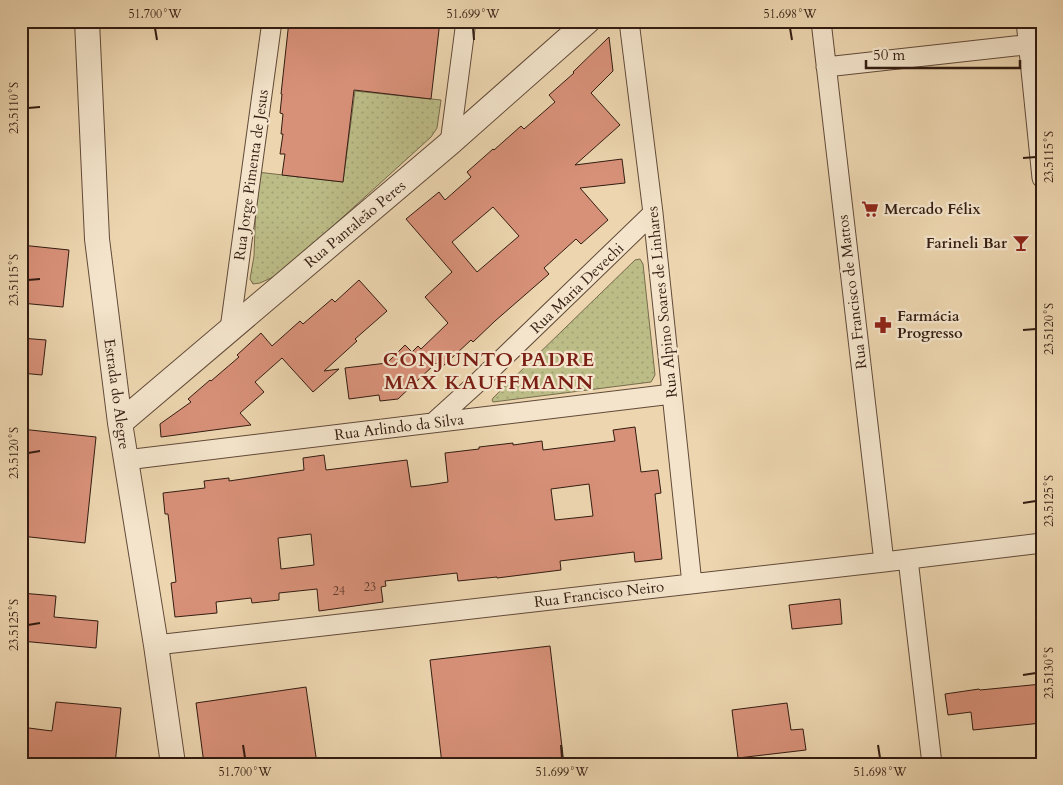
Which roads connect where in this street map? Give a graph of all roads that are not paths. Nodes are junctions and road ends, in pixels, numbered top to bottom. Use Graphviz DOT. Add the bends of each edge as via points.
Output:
graph roads {
  1 [pos="87,21"];
  2 [pos="272,21"];
  3 [pos="466,21"];
  4 [pos="588,21"];
  5 [pos="629,21"];
  6 [pos="820,21"];
  7 [pos="1026,21"];
  8 [pos="1035,43"];
  9 [pos="826,67"];
  10 [pos="450,143"];
  11 [pos="1042,178"];
  12 [pos="653,213"];
  13 [pos="230,329"];
  14 [pos="672,394"];
  15 [pos="434,422"];
  16 [pos="120,423"];
  17 [pos="126,460"];
  18 [pos="1042,542"];
  19 [pos="908,559"];
  20 [pos="884,562"];
  21 [pos="692,584"];
  22 [pos="156,645"];
  23 [pos="173,764"];
  24 [pos="932,764"];
  1 -- 16 [label="street, Estrada do Alegre" via="97,239"];
  2 -- 13 [label="street, Rua Jorge Pimenta de Jesus"];
  3 -- 10 [label="street"];
  4 -- 10 [label="street, Rua Pantaleão Peres"];
  5 -- 12 [label="street, Rua Alpino Soares de Linhares"];
  6 -- 9 [label="street, Rua Francisco de Mattos"];
  7 -- 8 [label="street"];
  8 -- 9 [label="street"];
  8 -- 11 [label="street"];
  9 -- 20 [label="street, Rua Francisco de Mattos"];
  10 -- 13 [label="street, Rua Pantaleão Peres"];
  12 -- 14 [label="street, Rua Alpino Soares de Linhares"];
  12 -- 15 [label="street, Rua Maria Devechi"];
  13 -- 16 [label="street, Rua Pantaleão Peres"];
  14 -- 15 [label="street, Rua Arlindo da Silva"];
  14 -- 21 [label="street, Rua Alpino Soares de Linhares"];
  15 -- 17 [label="street, Rua Arlindo da Silva"];
  16 -- 17 [label="street, Estrada do Alegre"];
  17 -- 22 [label="street, Estrada do Alegre"];
  18 -- 19 [label="street, Rua Francisco Neiro"];
  19 -- 20 [label="street, Rua Francisco Neiro"];
  19 -- 24 [label="street"];
  20 -- 21 [label="street, Rua Francisco Neiro"];
  21 -- 22 [label="street, Rua Francisco Neiro"];
  22 -- 23 [label="street, Estrada do Alegre"];
}
